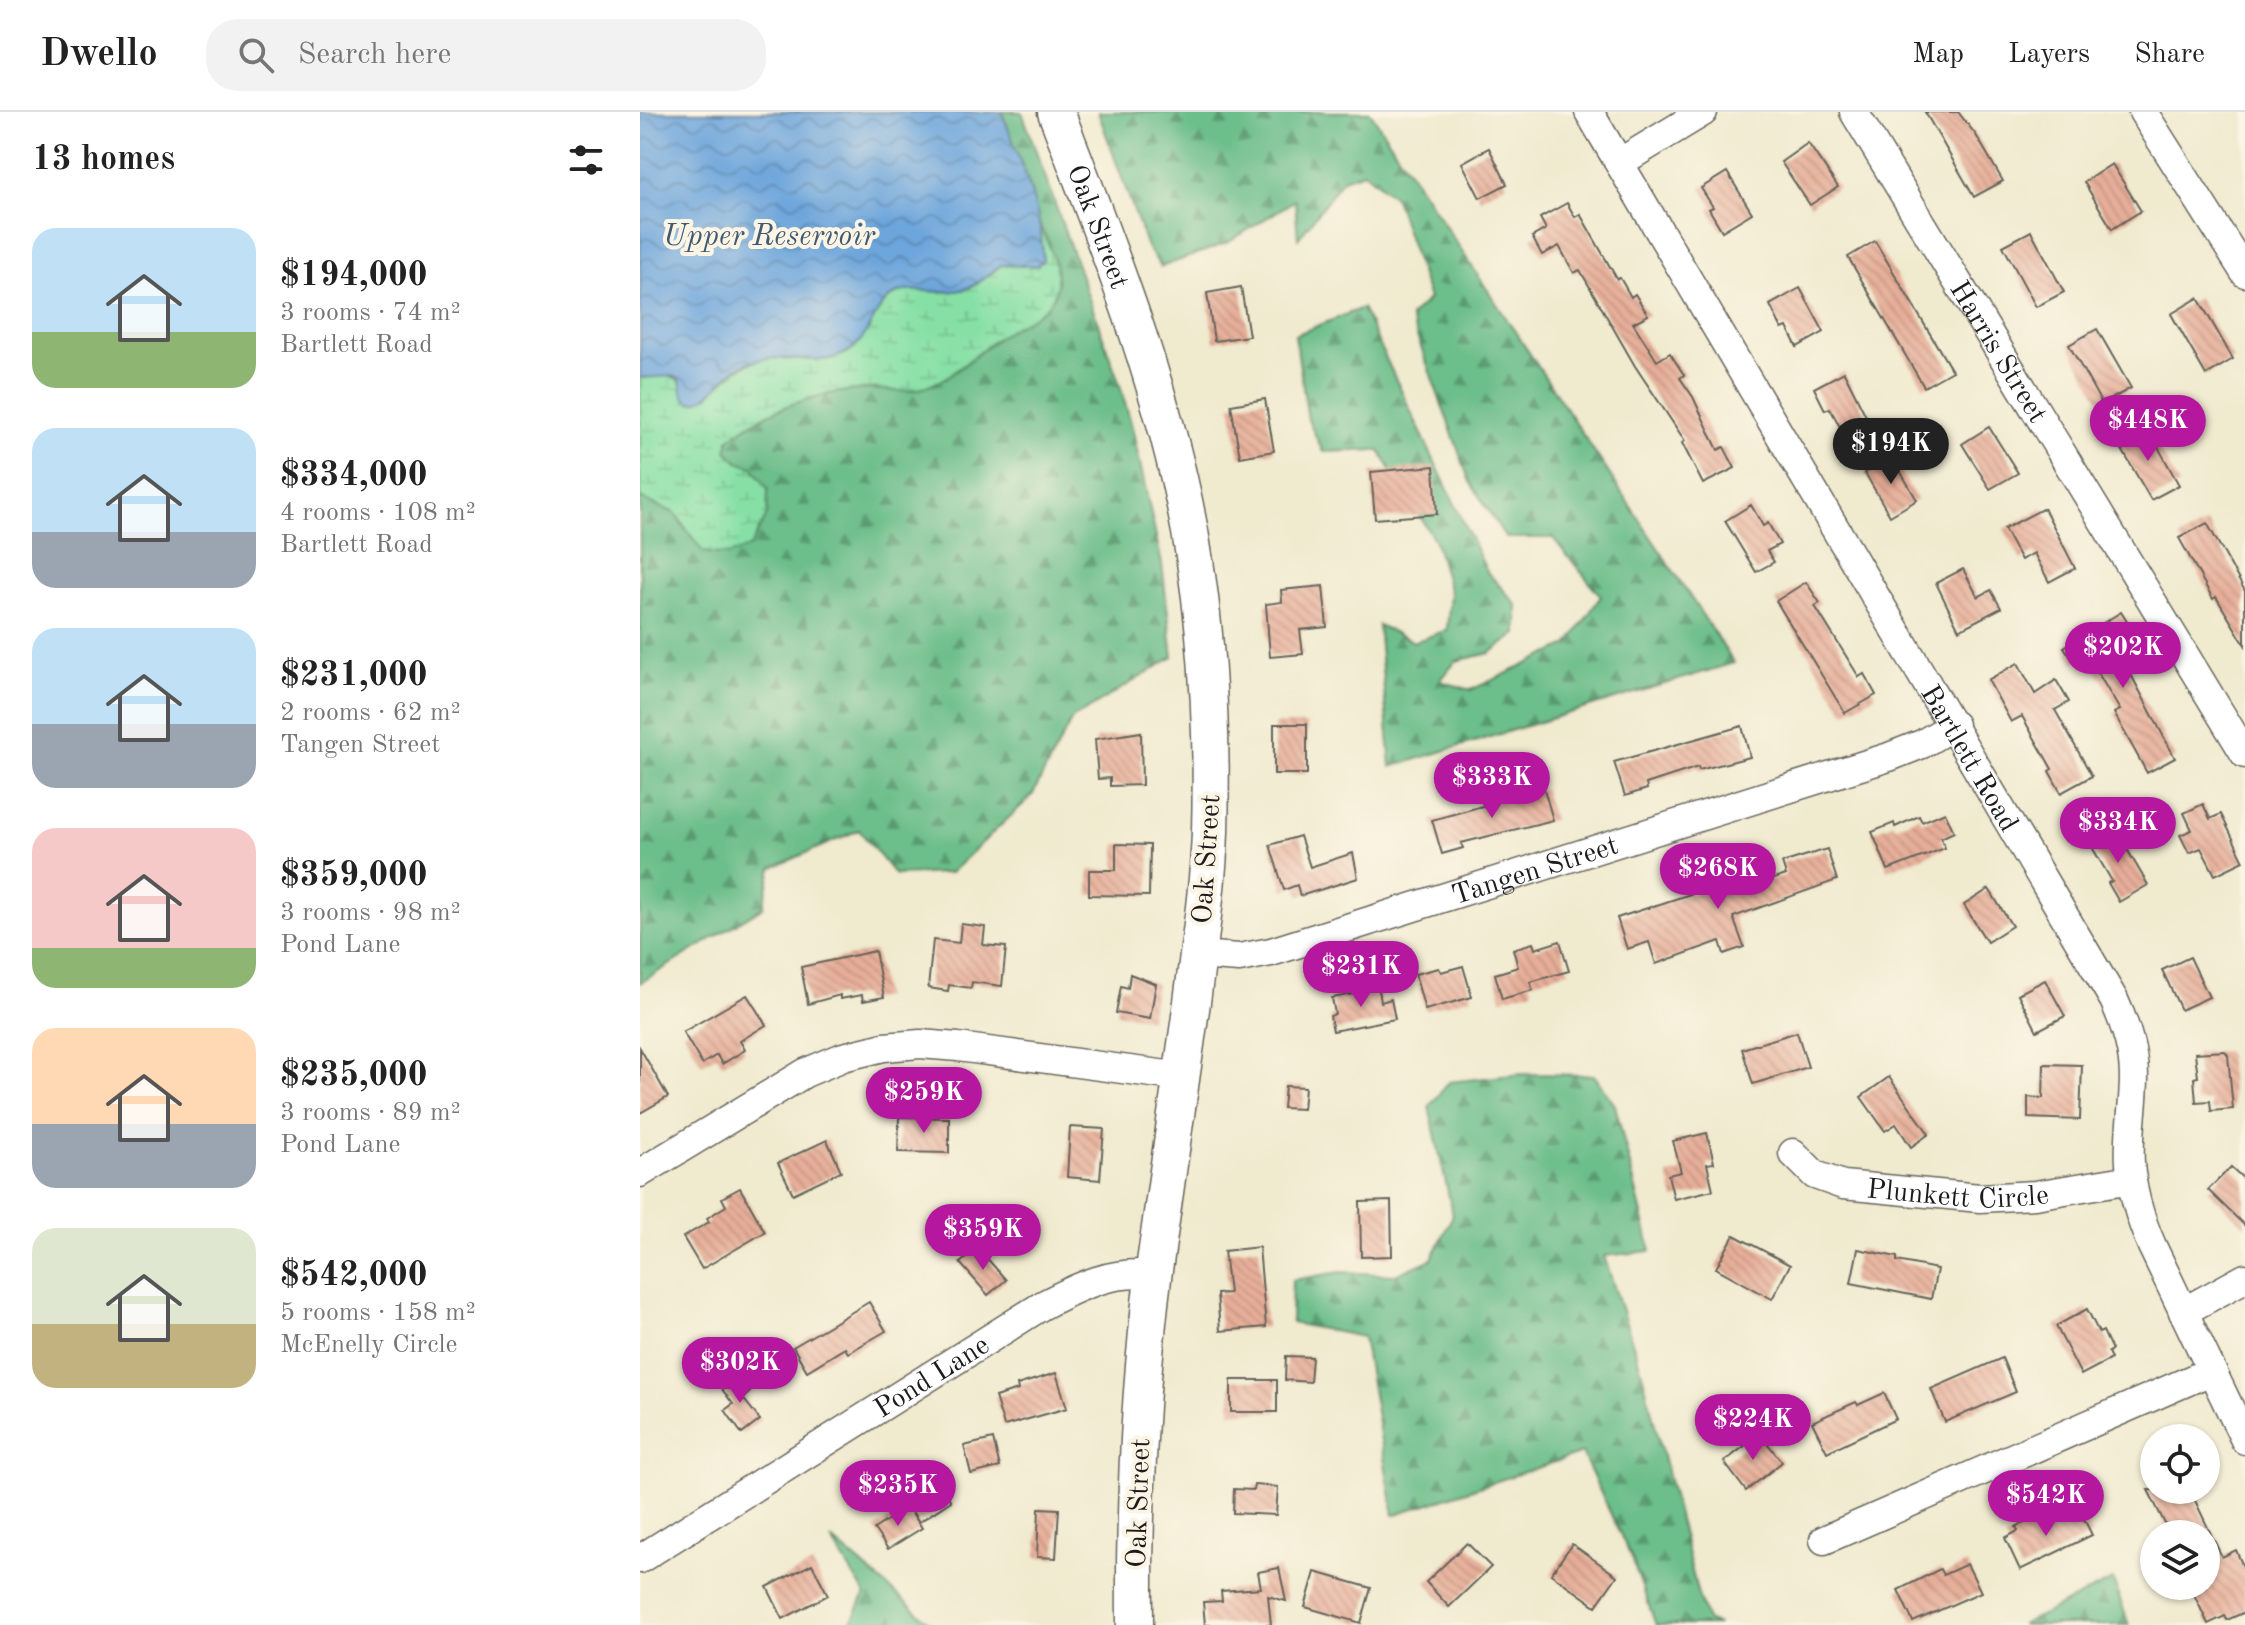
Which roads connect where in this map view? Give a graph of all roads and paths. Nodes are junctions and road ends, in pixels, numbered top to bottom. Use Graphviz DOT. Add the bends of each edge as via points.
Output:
graph roads {
  1 [pos="1056,112"];
  2 [pos="1589,112"];
  3 [pos="1703,112"];
  4 [pos="1854,112"];
  5 [pos="2143,112"];
  6 [pos="1619,163"];
  7 [pos="2245,273"];
  8 [pos="1954,725"];
  9 [pos="2245,754"];
  10 [pos="1198,955"];
  11 [pos="1182,1077"];
  12 [pos="1793,1153"];
  13 [pos="640,1173"];
  14 [pos="2132,1179"];
  15 [pos="1154,1275"];
  16 [pos="2245,1278"];
  17 [pos="2183,1312"];
  18 [pos="2211,1371"];
  19 [pos="2245,1440"];
  20 [pos="1824,1540"];
  21 [pos="640,1559"];
  22 [pos="1135,1625"];
  1 -- 10 [label="street, Oak Street" via="1163,415 1193,550 1211,759 1210,836"];
  2 -- 6 [label="street, Bartlett Road"];
  3 -- 6 [label="street"];
  4 -- 9 [label="street, Harris Street"];
  5 -- 7 [label="street"];
  6 -- 8 [label="street, Bartlett Road"];
  8 -- 10 [label="street, Tangen Street" via="1889,757 1271,952 1239,958"];
  8 -- 14 [label="street, Bartlett Road" via="2105,980 2122,1018 2134,1076"];
  10 -- 11 [label="street, Oak Street"];
  11 -- 13 [label="street" via="949,1046 884,1047 805,1073"];
  11 -- 15 [label="street, Oak Street"];
  12 -- 14 [label="street, Plunkett Circle" via="1815,1175 1843,1185 1980,1198"];
  14 -- 17 [label="street, Bartlett Road" via="2145,1230"];
  15 -- 21 [label="street, Pond Lane" via="1126,1273 1095,1280 1043,1305"];
  15 -- 22 [label="street, Oak Street" via="1136,1469"];
  16 -- 17 [label="street"];
  17 -- 18 [label="street, Bartlett Road"];
  18 -- 19 [label="street, Bartlett Road"];
  18 -- 20 [label="street"];
}
